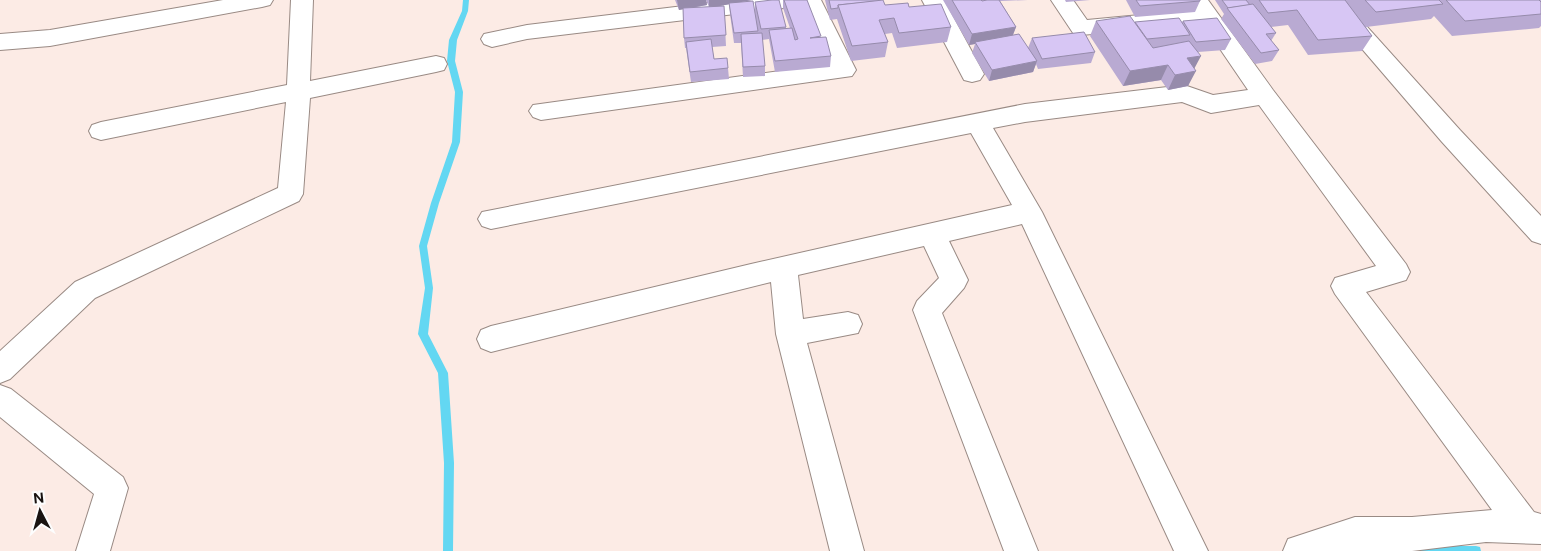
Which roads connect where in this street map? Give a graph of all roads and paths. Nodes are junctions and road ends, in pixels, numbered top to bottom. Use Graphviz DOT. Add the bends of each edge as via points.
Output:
graph roads {
  1 [pos="262,0"];
  2 [pos="302,0"];
  3 [pos="792,0"];
  4 [pos="810,0"];
  5 [pos="933,0"];
  6 [pos="1062,0"];
  7 [pos="1331,0"];
  8 [pos="1203,8"];
  9 [pos="492,39"];
  10 [pos="0,42"];
  11 [pos="436,64"];
  12 [pos="972,74"];
  13 [pos="298,92"];
  14 [pos="1265,96"];
  15 [pos="541,111"];
  16 [pos="978,123"];
  17 [pos="101,131"];
  18 [pos="1029,212"];
  19 [pos="491,219"];
  20 [pos="1541,233"];
  21 [pos="932,234"];
  22 [pos="784,268"];
  23 [pos="848,324"];
  24 [pos="790,334"];
  25 [pos="491,340"];
  26 [pos="0,370"];
  27 [pos="0,399"];
  28 [pos="1533,529"];
  29 [pos="93,551"];
  30 [pos="846,551"];
  31 [pos="1020,551"];
  32 [pos="1191,551"];
  33 [pos="1300,551"];
  1 -- 10 [label="street" via="50,38"];
  2 -- 13 [label="street"];
  3 -- 9 [label="street"];
  4 -- 15 [label="street" via="844,70"];
  5 -- 12 [label="street"];
  6 -- 8 [label="street" via="1080,28"];
  7 -- 20 [label="street"];
  8 -- 14 [label="street"];
  11 -- 13 [label="street"];
  13 -- 17 [label="street"];
  13 -- 26 [label="street" via="290,194 85,290"];
  14 -- 16 [label="street" via="1211,104 1184,93 1025,113"];
  14 -- 28 [label="street" via="1396,272 1345,286"];
  16 -- 18 [label="street"];
  16 -- 19 [label="street"];
  18 -- 21 [label="street"];
  18 -- 32 [label="street"];
  21 -- 22 [label="street"];
  21 -- 31 [label="street" via="954,280 927,310"];
  22 -- 24 [label="street"];
  22 -- 25 [label="street"];
  23 -- 24 [label="street"];
  24 -- 30 [label="street"];
  27 -- 29 [label="street" via="112,488"];
  28 -- 33 [label="street" via="1486,526 1412,534 1355,534"];
}
